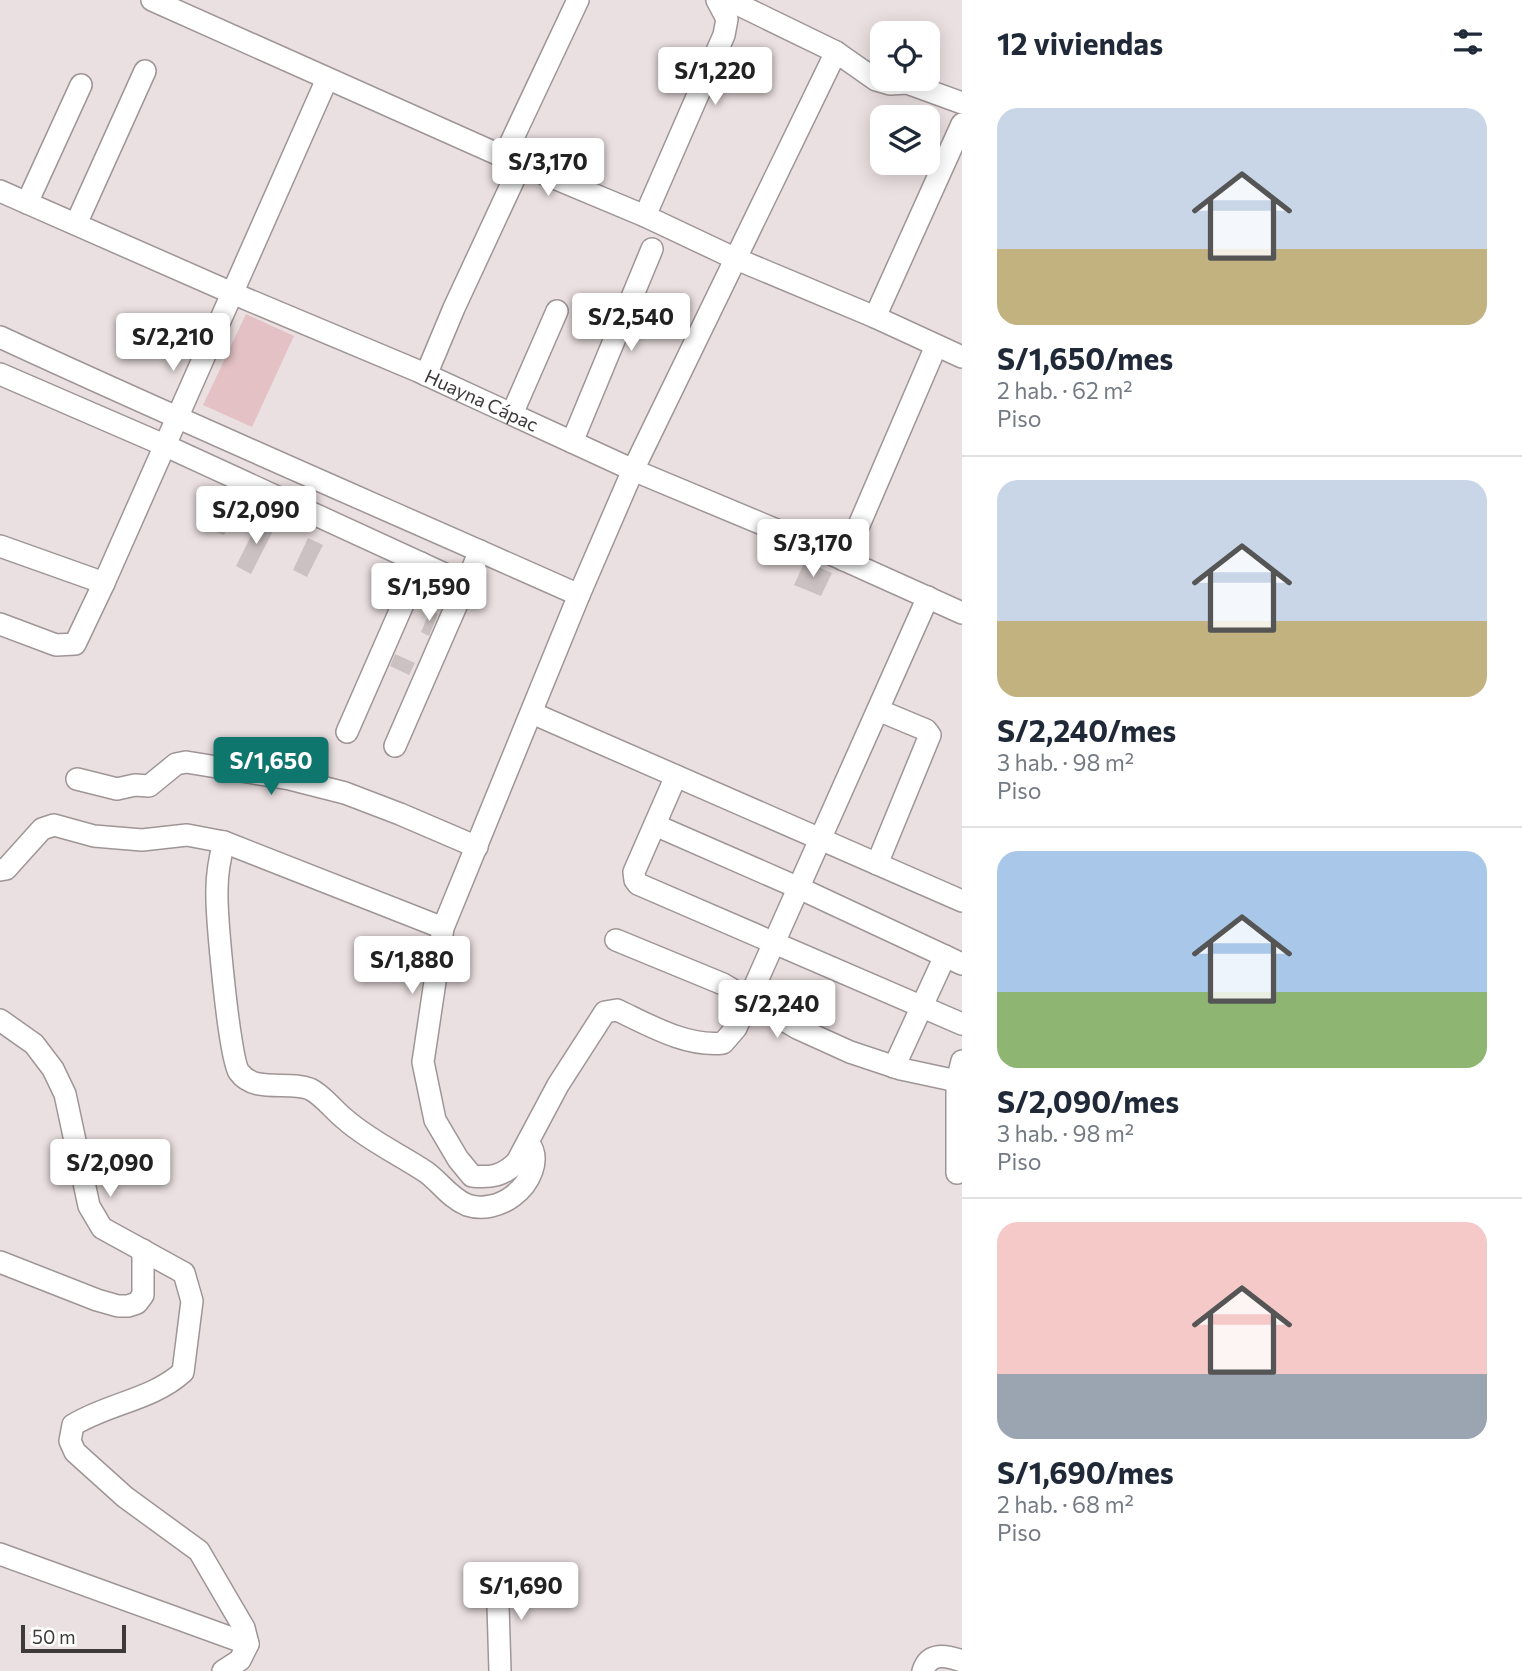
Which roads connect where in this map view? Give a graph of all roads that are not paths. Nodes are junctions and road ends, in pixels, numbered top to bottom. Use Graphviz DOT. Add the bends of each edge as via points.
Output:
graph roads {
  1 [pos="152,0"];
  2 [pos="578,0"];
  3 [pos="717,0"];
  4 [pos="729,0"];
  5 [pos="836,52"];
  6 [pos="145,71"];
  7 [pos="327,79"];
  8 [pos="81,85"];
  9 [pos="962,103"];
  10 [pos="962,124"];
  11 [pos="512,161"];
  12 [pos="0,191"];
  13 [pos="27,203"];
  14 [pos="645,216"];
  15 [pos="76,225"];
  16 [pos="652,249"];
  17 [pos="734,258"];
  18 [pos="232,293"];
  19 [pos="557,311"];
  20 [pos="875,317"];
  21 [pos="0,337"];
  22 [pos="936,346"];
  23 [pos="962,358"];
  24 [pos="0,374"];
  25 [pos="426,375"];
  26 [pos="512,414"];
  27 [pos="176,418"];
  28 [pos="572,442"];
  29 [pos="164,445"];
  30 [pos="633,470"];
  31 [pos="0,546"];
  32 [pos="480,551"];
  33 [pos="844,559"];
  34 [pos="421,563"];
  35 [pos="104,583"];
  36 [pos="464,583"];
  37 [pos="579,595"];
  38 [pos="928,597"];
  39 [pos="962,613"];
  40 [pos="0,624"];
  41 [pos="878,710"];
  42 [pos="532,713"];
  43 [pos="347,732"];
  44 [pos="395,746"];
  45 [pos="676,776"];
  46 [pos="77,779"];
  47 [pos="655,825"];
  48 [pos="821,839"];
  49 [pos="224,842"];
  50 [pos="477,847"];
  51 [pos="877,864"];
  52 [pos="0,870"];
  53 [pos="799,888"];
  54 [pos="962,901"];
  55 [pos="443,928"];
  56 [pos="616,940"];
  57 [pos="775,942"];
  58 [pos="953,960"];
  59 [pos="750,998"];
  60 [pos="922,1006"];
  61 [pos="0,1020"];
  62 [pos="962,1024"];
  63 [pos="894,1067"];
  64 [pos="959,1071"];
  65 [pos="528,1142"];
  66 [pos="957,1172"];
  67 [pos="143,1250"];
  68 [pos="0,1262"];
  69 [pos="0,1554"];
  70 [pos="489,1584"];
  71 [pos="248,1644"];
  72 [pos="962,1661"];
  73 [pos="223,1671"];
  74 [pos="500,1671"];
  75 [pos="923,1671"];
  1 -- 7 [label="street"];
  2 -- 11 [label="street"];
  3 -- 14 [label="street" via="727,19 724,35"];
  4 -- 5 [label="street"];
  5 -- 9 [label="street" via="876,80 907,83"];
  5 -- 17 [label="street"];
  6 -- 15 [label="street"];
  7 -- 11 [label="street"];
  7 -- 18 [label="street"];
  8 -- 13 [label="street"];
  10 -- 20 [label="street"];
  11 -- 14 [label="street"];
  11 -- 25 [label="street"];
  12 -- 13 [label="street, Huayna Cápac"];
  13 -- 15 [label="street, Huayna Cápac"];
  14 -- 17 [label="street"];
  15 -- 18 [label="street, Huayna Cápac"];
  16 -- 28 [label="street"];
  17 -- 20 [label="street"];
  17 -- 30 [label="street"];
  18 -- 25 [label="street, Huayna Cápac"];
  18 -- 27 [label="street"];
  19 -- 26 [label="street"];
  20 -- 22 [label="street"];
  21 -- 27 [label="street"];
  22 -- 23 [label="street"];
  22 -- 33 [label="street"];
  24 -- 29 [label="street"];
  25 -- 26 [label="street, Huayna Cápac"];
  26 -- 28 [label="street, Huayna Cápac"];
  27 -- 29 [label="street"];
  27 -- 32 [label="street"];
  28 -- 30 [label="street, Huayna Cápac"];
  29 -- 34 [label="street"];
  29 -- 35 [label="street"];
  30 -- 33 [label="street, Huayna Cápac"];
  30 -- 37 [label="street"];
  31 -- 35 [label="street"];
  32 -- 36 [label="street"];
  32 -- 37 [label="street"];
  33 -- 38 [label="street, Huayna Cápac"];
  34 -- 36 [label="street"];
  34 -- 43 [label="street"];
  35 -- 40 [label="street" via="75,644 56,645"];
  36 -- 44 [label="street"];
  37 -- 42 [label="street"];
  38 -- 39 [label="street, Huayna Cápac"];
  38 -- 41 [label="street"];
  41 -- 48 [label="street"];
  41 -- 51 [label="street" via="930,735"];
  42 -- 45 [label="street"];
  42 -- 50 [label="street"];
  45 -- 47 [label="street"];
  45 -- 48 [label="street"];
  46 -- 50 [label="street" via="117,789 149,786 186,762 254,773 345,793"];
  47 -- 53 [label="street"];
  47 -- 57 [label="street" via="634,872 638,884"];
  48 -- 51 [label="street"];
  48 -- 53 [label="street"];
  49 -- 52 [label="street" via="187,835 142,839 94,836 54,825 42,830"];
  49 -- 55 [label="street"];
  49 -- 65 [label="street" via="217,903 232,1043 242,1075 253,1083 309,1089 363,1134 473,1206 499,1204 522,1187 535,1163"];
  50 -- 55 [label="street"];
  51 -- 54 [label="street"];
  53 -- 57 [label="street"];
  53 -- 58 [label="street"];
  55 -- 65 [label="street" via="424,1062 435,1120 472,1175 495,1177 508,1171"];
  56 -- 59 [label="street"];
  57 -- 59 [label="street"];
  57 -- 60 [label="street"];
  58 -- 60 [label="street"];
  59 -- 63 [label="street" via="823,1041"];
  59 -- 65 [label="street" via="723,1043 697,1042 617,1010 605,1012"];
  60 -- 62 [label="street"];
  60 -- 63 [label="street"];
  61 -- 67 [label="street" via="34,1044 53,1069 65,1094 89,1206 102,1228"];
  63 -- 64 [label="street"];
  64 -- 66 [label="street"];
  67 -- 68 [label="street" via="142,1295 128,1306 97,1300"];
  67 -- 71 [label="street" via="184,1273 191,1301 183,1372 157,1391 73,1425 70,1441 75,1452 110,1484 199,1551 244,1628"];
  69 -- 71 [label="street"];
  70 -- 74 [label="street" via="498,1605"];
  71 -- 73 [label="street" via="240,1660"];
  72 -- 75 [label="street" via="932,1657"];
}
